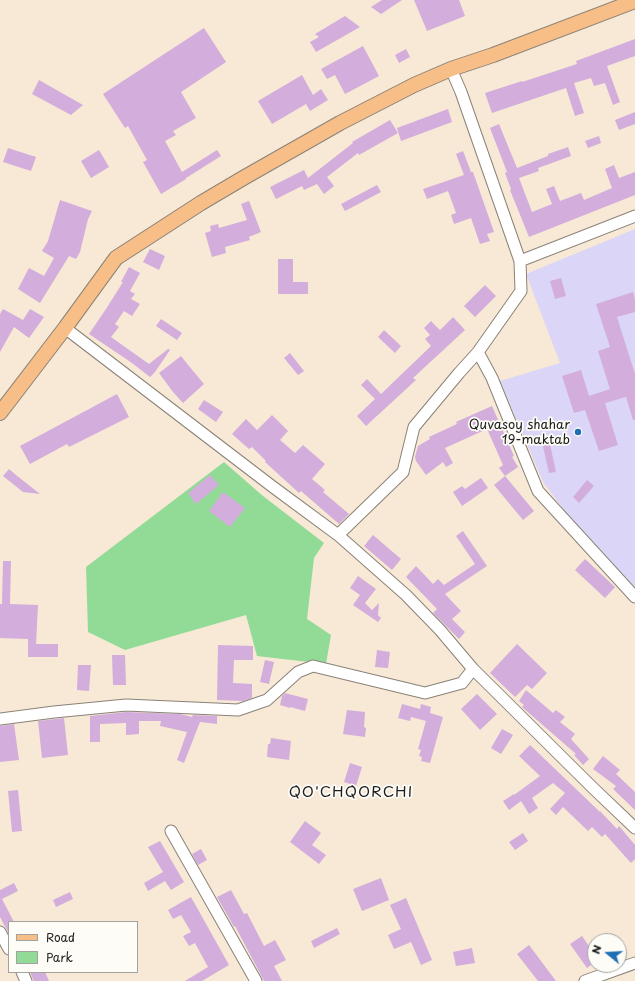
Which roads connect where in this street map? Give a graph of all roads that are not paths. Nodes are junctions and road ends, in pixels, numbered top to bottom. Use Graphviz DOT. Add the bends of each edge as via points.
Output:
graph roads {
  1 [pos="635,0"];
  2 [pos="451,69"];
  3 [pos="635,216"];
  4 [pos="520,261"];
  5 [pos="65,328"];
  6 [pos="478,352"];
  7 [pos="0,414"];
  8 [pos="338,535"];
  9 [pos="635,597"];
  10 [pos="473,669"];
  11 [pos="0,719"];
  12 [pos="635,828"];
  13 [pos="171,831"];
  14 [pos="0,932"];
  15 [pos="8,947"];
  16 [pos="635,962"];
  17 [pos="256,981"];
  18 [pos="585,981"];
  1 -- 2 [label="main road"];
  2 -- 4 [label="street"];
  2 -- 5 [label="main road" via="340,123 201,203 116,258"];
  3 -- 4 [label="street"];
  4 -- 6 [label="street" via="521,291"];
  5 -- 7 [label="main road"];
  5 -- 8 [label="street"];
  6 -- 8 [label="street" via="414,427 403,472"];
  6 -- 9 [label="street" via="492,378 538,491"];
  8 -- 10 [label="street" via="406,595"];
  10 -- 11 [label="street" via="462,683 425,693 313,666 298,672 267,700 238,710 126,705"];
  10 -- 12 [label="street"];
  13 -- 17 [label="street"];
  14 -- 15 [label="street"];
  16 -- 18 [label="street"];
}
